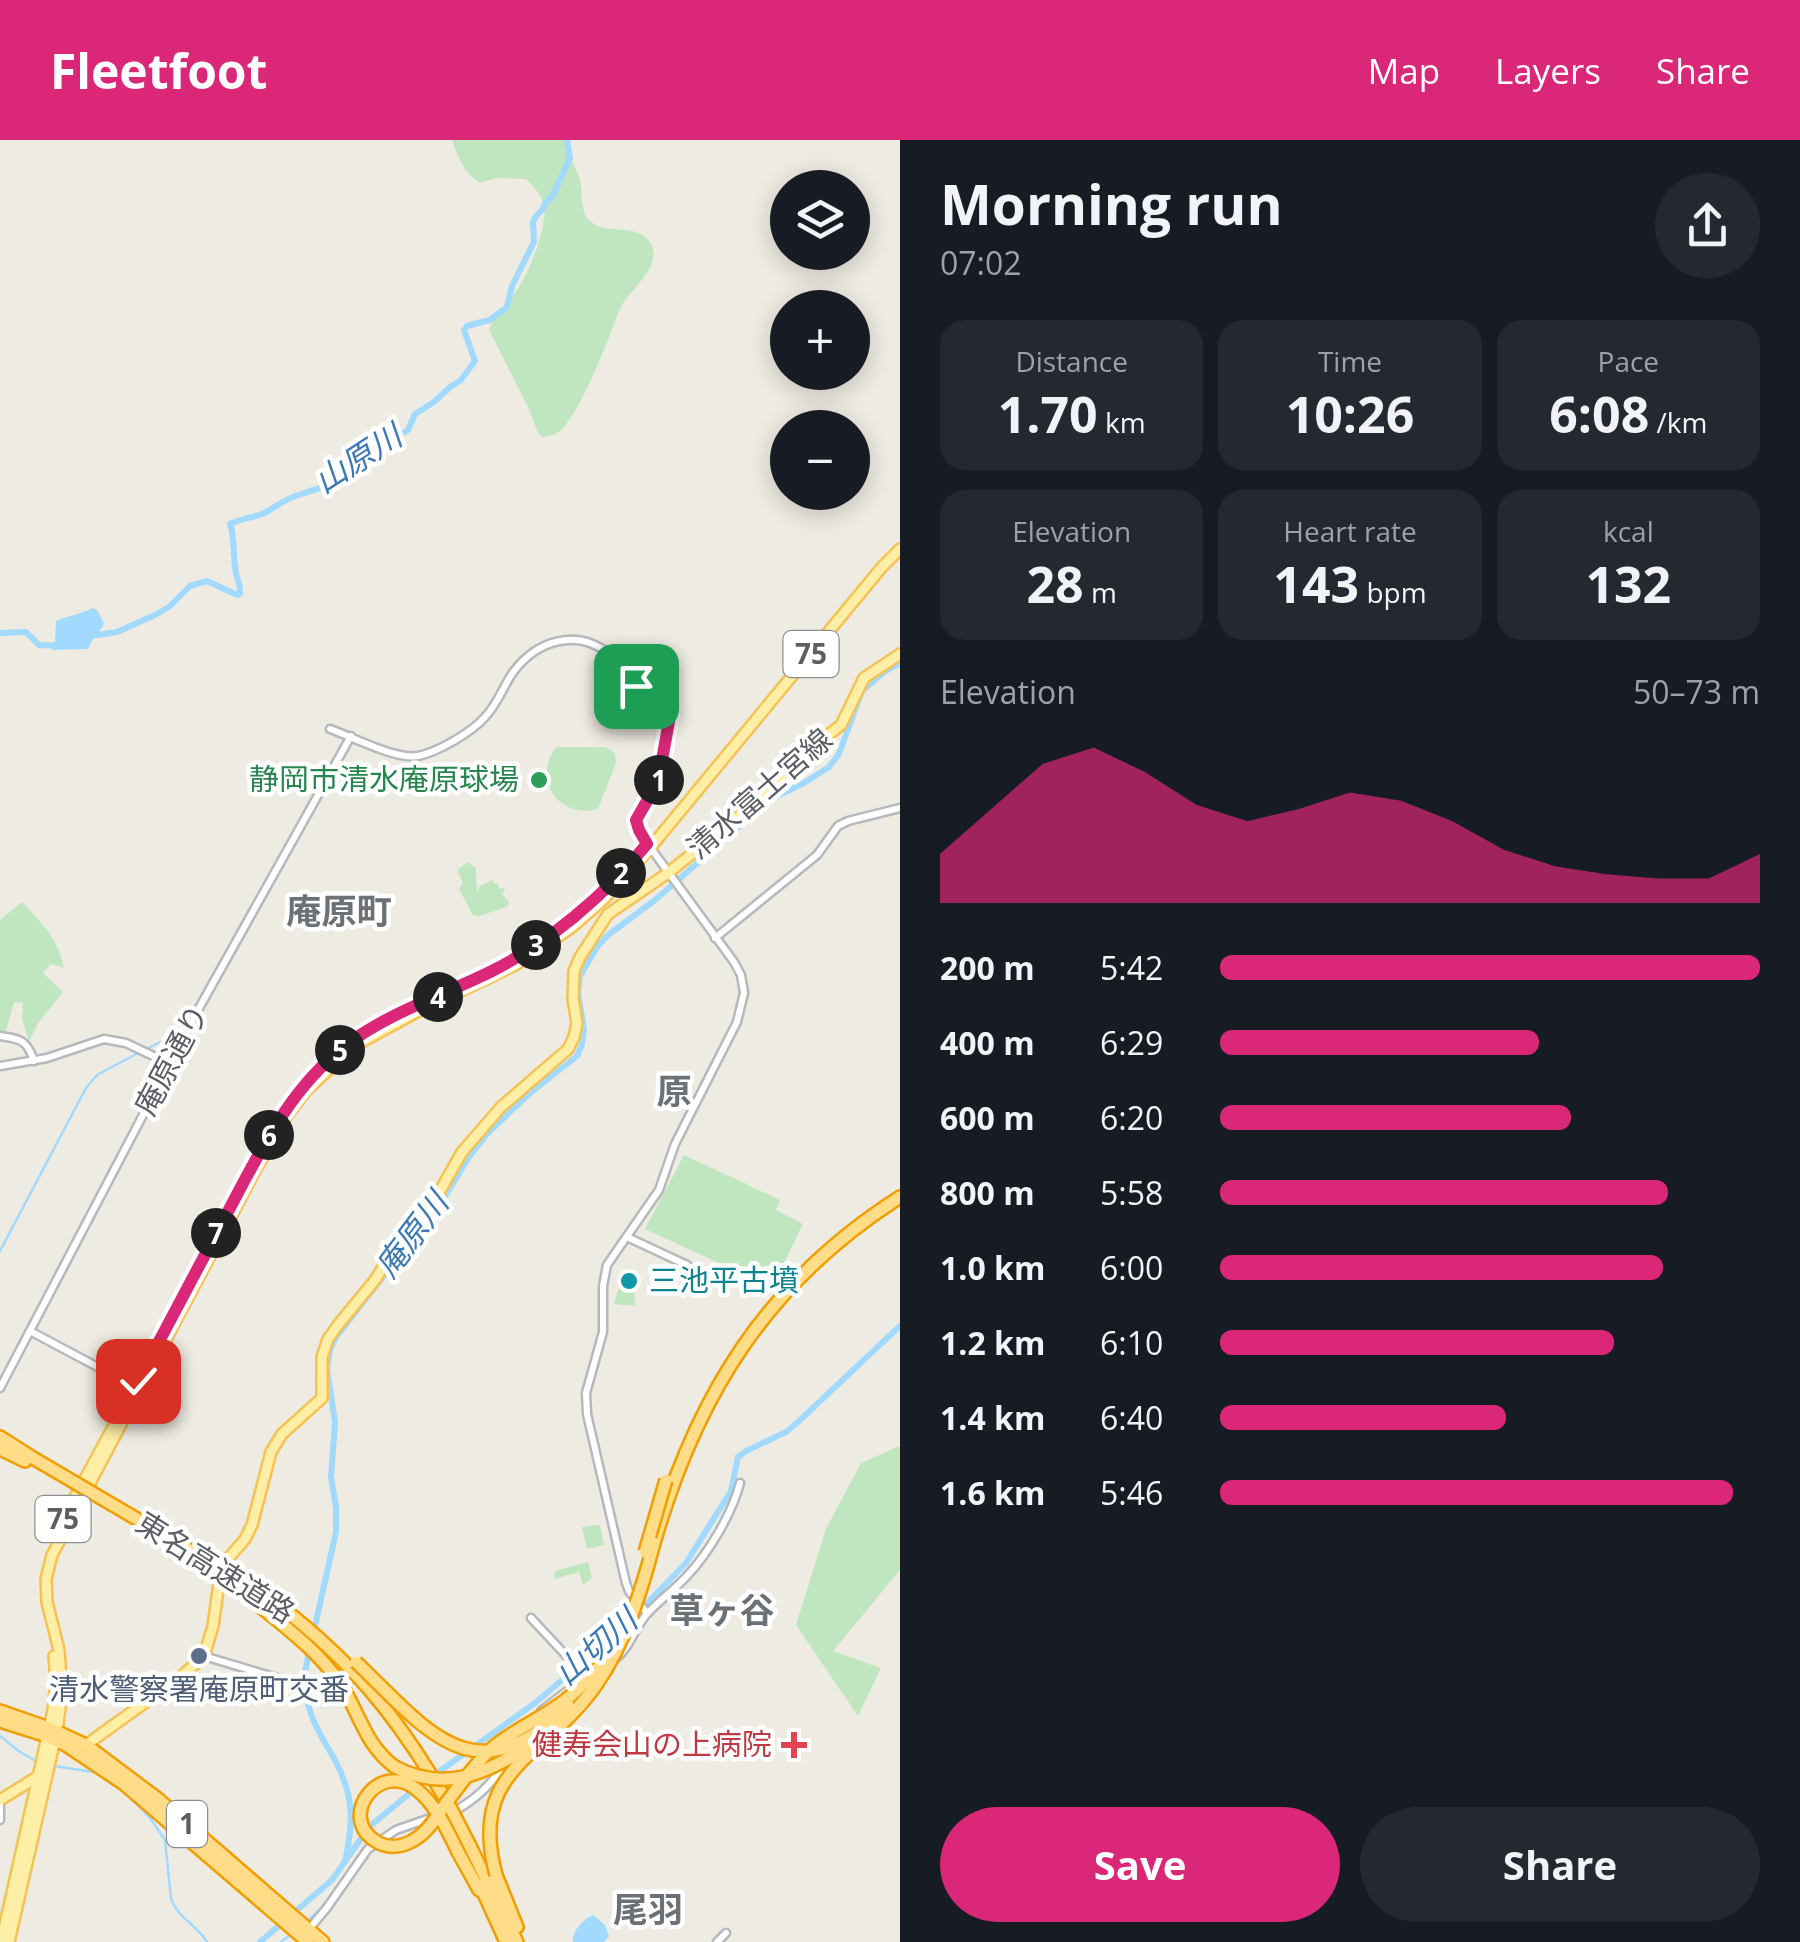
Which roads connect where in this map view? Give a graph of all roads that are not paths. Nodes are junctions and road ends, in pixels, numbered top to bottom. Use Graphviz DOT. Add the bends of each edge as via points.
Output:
graph roads {
  1 [pos="900,549"];
  2 [pos="900,654"];
  3 [pos="330,729"];
  4 [pos="351,736"];
  5 [pos="900,808"];
  6 [pos="648,846"];
  7 [pos="668,872"];
  8 [pos="715,938"];
  9 [pos="0,1036"];
  10 [pos="34,1061"];
  11 [pos="170,1064"];
  12 [pos="0,1066"];
  13 [pos="900,1193"];
  14 [pos="628,1238"];
  15 [pos="687,1266"];
  16 [pos="30,1332"];
  17 [pos="0,1388"];
  18 [pos="138,1388"];
  19 [pos="171,1406"];
  20 [pos="0,1437"];
  21 [pos="687,1437"];
  22 [pos="0,1447"];
  23 [pos="29,1461"];
  24 [pos="740,1484"];
  25 [pos="258,1597"];
  26 [pos="275,1607"];
  27 [pos="648,1613"];
  28 [pos="531,1618"];
  29 [pos="319,1643"];
  30 [pos="614,1654"];
  31 [pos="204,1656"];
  32 [pos="600,1665"];
  33 [pos="346,1669"];
  34 [pos="584,1675"];
  35 [pos="300,1685"];
  36 [pos="0,1711"];
  37 [pos="0,1721"];
  38 [pos="52,1734"];
  39 [pos="86,1745"];
  40 [pos="44,1772"];
  41 [pos="0,1801"];
  42 [pos="0,1820"];
  43 [pos="464,1849"];
  44 [pos="482,1881"];
  45 [pos="281,1912"];
  46 [pos="301,1930"];
  47 [pos="726,1933"];
  48 [pos="5,1942"];
  49 [pos="322,1942"];
  50 [pos="506,1942"];
  51 [pos="520,1942"];
  52 [pos="717,1942"];
  1 -- 6 [label="main road, 清水富士宮線 / 75"];
  2 -- 7 [label="main road, 清水富士宮線 / 75" via="864,678 841,724 796,760 770,792"];
  3 -- 4 [label="street"];
  4 -- 6 [label="street" via="420,756 480,722 528,655 559,640 590,642 669,711 660,775 636,820"];
  4 -- 11 [label="street, 庵原通り"];
  5 -- 8 [label="street" via="842,824 811,860"];
  6 -- 7 [label="street"];
  6 -- 18 [label="main road, 清水富士宮線 / 75" via="543,940 363,1034 302,1087 269,1134"];
  7 -- 8 [label="street"];
  7 -- 31 [label="main road, 清水富士宮線 / 75" via="603,920 574,971 577,1023 568,1050 462,1152 438,1196 328,1339 322,1398 271,1452 252,1525 218,1583"];
  8 -- 14 [label="street" via="740,975 741,1012 659,1190"];
  9 -- 10 [label="street" via="24,1042"];
  10 -- 11 [label="street" via="110,1039"];
  10 -- 12 [label="street"];
  11 -- 16 [label="street, 庵原通り"];
  13 -- 21 [label="highway" via="780,1298"];
  14 -- 15 [label="street"];
  14 -- 27 [label="street" via="607,1265 603,1332 586,1407 626,1583"];
  16 -- 17 [label="street, 庵原通り"];
  16 -- 18 [label="street"];
  18 -- 19 [label="street"];
  18 -- 38 [label="main road, 清水富士宮線 / 75" via="44,1564 41,1600 56,1682"];
  20 -- 23 [label="highway, 東名高速道路"];
  21 -- 30 [label="highway, bridge" via="636,1605"];
  21 -- 32 [label="highway, bridge" via="666,1480 630,1602"];
  22 -- 23 [label="highway"];
  23 -- 25 [label="highway, 東名高速道路, bridge"];
  23 -- 25 [label="highway, 東名高速道路, bridge"];
  24 -- 27 [label="street" via="695,1566"];
  25 -- 26 [label="highway, 東名高速道路"];
  26 -- 29 [label="highway"];
  26 -- 29 [label="highway" via="293,1610"];
  27 -- 34 [label="street" via="621,1655"];
  28 -- 34 [label="street"];
  29 -- 33 [label="highway"];
  29 -- 33 [label="highway"];
  30 -- 33 [label="highway, bridge" via="543,1736 501,1763 452,1780 416,1777 384,1759 348,1697"];
  30 -- 44 [label="highway, bridge" via="575,1712 521,1760 497,1794"];
  31 -- 35 [label="street"];
  31 -- 39 [label="main road"];
  32 -- 33 [label="highway, bridge" via="539,1731 506,1748 481,1751 424,1729"];
  32 -- 43 [label="highway, bridge" via="564,1701 493,1748 467,1775 452,1796 443,1808 434,1820 428,1828 416,1839 397,1847 372,1839 361,1815 367,1794 388,1781 416,1788 432,1807 435,1812 440,1820 454,1844"];
  33 -- 43 [label="highway, bridge" via="402,1729"];
  34 -- 46 [label="street" via="538,1714 478,1796 368,1849 326,1909"];
  36 -- 38 [label="highway, 1"];
  37 -- 38 [label="highway, 1"];
  38 -- 39 [label="highway, 1"];
  38 -- 40 [label="main road, 清水富士宮線 / 75"];
  38 -- 45 [label="highway, 1"];
  39 -- 45 [label="highway, 1" via="158,1799"];
  40 -- 41 [label="main road"];
  40 -- 48 [label="main road, 清水富士宮線"];
  41 -- 42 [label="street"];
  43 -- 44 [label="highway"];
  44 -- 50 [label="highway"];
  44 -- 51 [label="highway"];
  45 -- 46 [label="highway, 1"];
  46 -- 49 [label="highway, 1"];
  47 -- 52 [label="street"];
}
